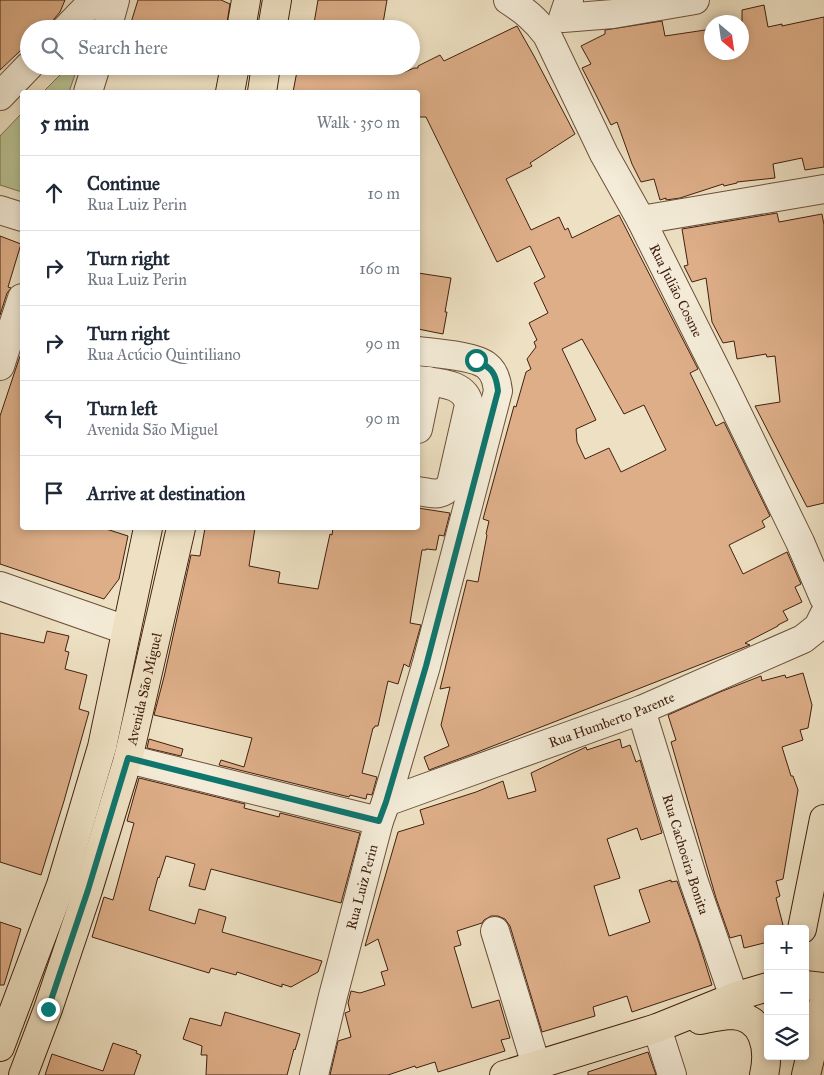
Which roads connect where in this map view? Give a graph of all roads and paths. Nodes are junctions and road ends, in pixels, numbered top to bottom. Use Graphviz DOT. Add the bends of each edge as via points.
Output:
graph roads {
  1 [pos="94,0"];
  2 [pos="115,0"];
  3 [pos="246,0"];
  4 [pos="276,0"];
  5 [pos="508,0"];
  6 [pos="695,0"];
  7 [pos="557,14"];
  8 [pos="75,20"];
  9 [pos="109,20"];
  10 [pos="243,20"];
  11 [pos="273,20"];
  12 [pos="20,75"];
  13 [pos="93,75"];
  14 [pos="233,75"];
  15 [pos="265,75"];
  16 [pos="89,90"];
  17 [pos="230,90"];
  18 [pos="262,90"];
  19 [pos="0,96"];
  20 [pos="824,189"];
  21 [pos="0,210"];
  22 [pos="20,216"];
  23 [pos="641,220"];
  24 [pos="20,304"];
  25 [pos="420,350"];
  26 [pos="0,366"];
  27 [pos="423,381"];
  28 [pos="420,410"];
  29 [pos="420,490"];
  30 [pos="148,530"];
  31 [pos="181,530"];
  32 [pos="0,586"];
  33 [pos="824,597"];
  34 [pos="824,615"];
  35 [pos="126,630"];
  36 [pos="641,710"];
  37 [pos="128,758"];
  38 [pos="382,812"];
  39 [pos="824,819"];
  40 [pos="803,925"];
  41 [pos="495,932"];
  42 [pos="809,985"];
  43 [pos="824,987"];
  44 [pos="764,989"];
  45 [pos="734,997"];
  46 [pos="824,1000"];
  47 [pos="657,1028"];
  48 [pos="1,1043"];
  49 [pos="536,1064"];
  50 [pos="766,1067"];
  51 [pos="23,1075"];
  52 [pos="314,1075"];
  53 [pos="504,1075"];
  54 [pos="672,1075"];
  55 [pos="806,1075"];
  1 -- 8 [label="street"];
  2 -- 9 [label="street"];
  3 -- 10 [label="main road"];
  4 -- 11 [label="main road"];
  5 -- 7 [label="street, Rua Julião Cosme" via="526,12"];
  6 -- 7 [label="street" via="613,14"];
  7 -- 23 [label="street, Rua Julião Cosme" via="547,35 604,154"];
  12 -- 19 [label="street"];
  13 -- 16 [label="street"];
  14 -- 17 [label="main road"];
  15 -- 18 [label="main road"];
  20 -- 23 [label="street"];
  21 -- 22 [label="street"];
  23 -- 33 [label="street, Rua Julião Cosme" via="792,525"];
  24 -- 26 [label="street"];
  25 -- 38 [label="street, Rua Luiz Perin" via="476,360 488,366 497,381 498,391 426,666"];
  27 -- 28 [label="street"];
  27 -- 29 [label="street" via="456,387 466,394 469,405 451,484 442,493"];
  30 -- 35 [label="main road, Avenida São Miguel"];
  31 -- 37 [label="main road, Avenida São Miguel"];
  32 -- 35 [label="street"];
  34 -- 36 [label="street, Rua Humberto Parente" via="818,627 803,638"];
  35 -- 48 [label="main road, Avenida São Miguel" via="102,747 61,885"];
  36 -- 38 [label="street, Rua Humberto Parente"];
  36 -- 45 [label="street, Rua Cachoeira Bonita" via="694,882"];
  37 -- 38 [label="street"];
  37 -- 51 [label="main road, Avenida São Miguel" via="88,890"];
  38 -- 52 [label="street, Rua Luiz Perin"];
  39 -- 40 [label="main road"];
  41 -- 49 [label="street"];
  42 -- 43 [label="main road"];
  44 -- 45 [label="main road"];
  45 -- 47 [label="main road"];
  46 -- 55 [label="main road"];
  47 -- 49 [label="main road"];
  47 -- 50 [label="main road" via="730,1015 742,1017 761,1031 766,1044"];
  47 -- 54 [label="street"];
  49 -- 53 [label="main road"];
}
